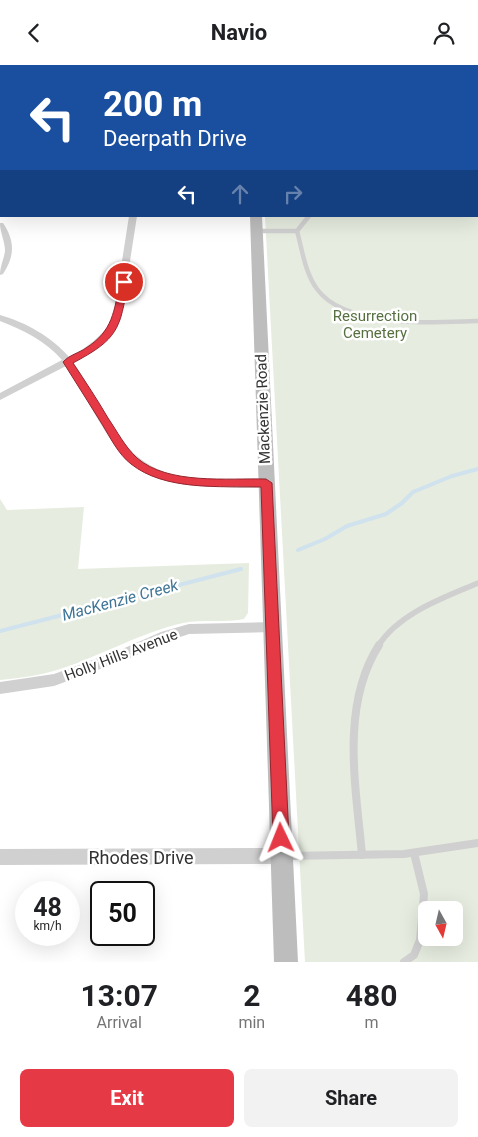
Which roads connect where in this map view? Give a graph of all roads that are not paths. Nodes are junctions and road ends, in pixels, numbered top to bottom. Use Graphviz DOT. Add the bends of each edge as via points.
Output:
graph roads {
  1 [pos="133,217"];
  2 [pos="308,217"];
  3 [pos="256,224"];
  4 [pos="0,225"];
  5 [pos="297,231"];
  6 [pos="0,272"];
  7 [pos="0,318"];
  8 [pos="478,321"];
  9 [pos="68,362"];
  10 [pos="0,397"];
  11 [pos="266,483"];
  12 [pos="478,583"];
  13 [pos="272,627"];
  14 [pos="0,688"];
  15 [pos="478,843"];
  16 [pos="414,853"];
  17 [pos="362,855"];
  18 [pos="282,856"];
  19 [pos="0,857"];
  20 [pos="286,962"];
  21 [pos="404,962"];
  1 -- 9 [label="street" via="117,319 108,334 91,349"];
  2 -- 5 [label="lane"];
  3 -- 5 [label="lane"];
  3 -- 11 [label="main road, Mackenzie Road"];
  4 -- 6 [label="street" via="10,245"];
  5 -- 8 [label="lane" via="317,290 326,299 373,317 428,323"];
  7 -- 9 [label="street" via="42,339"];
  9 -- 10 [label="street"];
  9 -- 11 [label="street" via="134,461 152,471 195,482"];
  11 -- 13 [label="main road, Mackenzie Road"];
  12 -- 17 [label="lane" via="415,613 383,639 366,666 357,703 355,749"];
  13 -- 14 [label="street, Holly Hills Avenue" via="189,629 54,680"];
  13 -- 18 [label="main road, Mackenzie Road"];
  15 -- 16 [label="lane"];
  16 -- 17 [label="lane"];
  16 -- 21 [label="lane" via="424,894 420,940 414,955"];
  17 -- 18 [label="lane"];
  18 -- 19 [label="street, Rhodes Drive"];
  18 -- 20 [label="main road, Mackenzie Road"];
}
